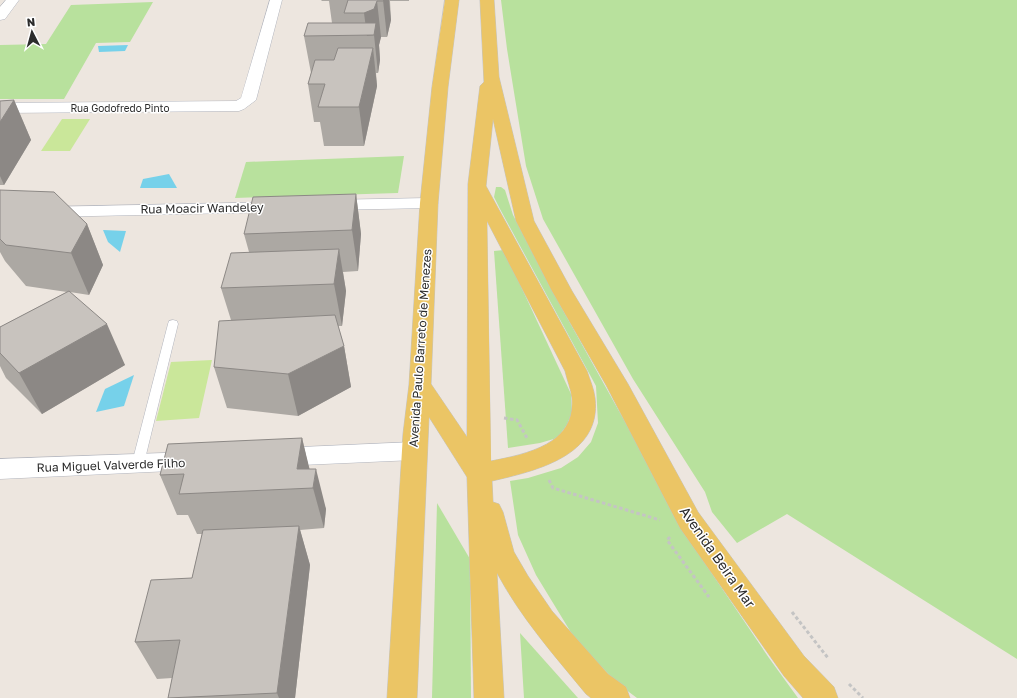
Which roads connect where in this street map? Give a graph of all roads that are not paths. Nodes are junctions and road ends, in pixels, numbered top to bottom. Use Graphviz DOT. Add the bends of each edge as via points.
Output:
graph roads {
  1 [pos="13,0"];
  2 [pos="276,0"];
  3 [pos="452,0"];
  4 [pos="487,0"];
  5 [pos="0,16"];
  6 [pos="490,77"];
  7 [pos="0,108"];
  8 [pos="477,184"];
  9 [pos="429,203"];
  10 [pos="0,213"];
  11 [pos="173,324"];
  12 [pos="420,385"];
  13 [pos="414,451"];
  14 [pos="256,458"];
  15 [pos="217,460"];
  16 [pos="138,463"];
  17 [pos="0,469"];
  18 [pos="479,474"];
  19 [pos="402,698"];
  20 [pos="489,698"];
  21 [pos="615,698"];
  22 [pos="822,698"];
  1 -- 5 [label="street"];
  2 -- 7 [label="street, Rua Godofredo Pinto" via="248,100 239,106"];
  3 -- 9 [label="main road, Avenida Paulo Barreto de Menezes" via="440,87"];
  4 -- 6 [label="main road"];
  6 -- 8 [label="main road"];
  6 -- 22 [label="main road, Avenida Beira Mar" via="525,221 562,291 617,384 689,520 794,666"];
  8 -- 18 [label="main road"];
  8 -- 18 [label="main road" via="581,383 584,411 580,428 571,440 552,454 527,463"];
  9 -- 10 [label="street, Rua Moacir Wandeley"];
  9 -- 12 [label="main road, Avenida Paulo Barreto de Menezes"];
  11 -- 16 [label="lane"];
  12 -- 13 [label="main road, Avenida Paulo Barreto de Menezes"];
  12 -- 18 [label="main road"];
  13 -- 14 [label="street"];
  13 -- 19 [label="main road, Avenida Paulo Barreto de Menezes"];
  15 -- 16 [label="street, Rua Miguel Valverde Filho"];
  16 -- 17 [label="street, Rua Miguel Valverde Filho"];
  18 -- 20 [label="main road"];
  18 -- 21 [label="main road" via="501,554 518,585 542,620 597,684"];
}
